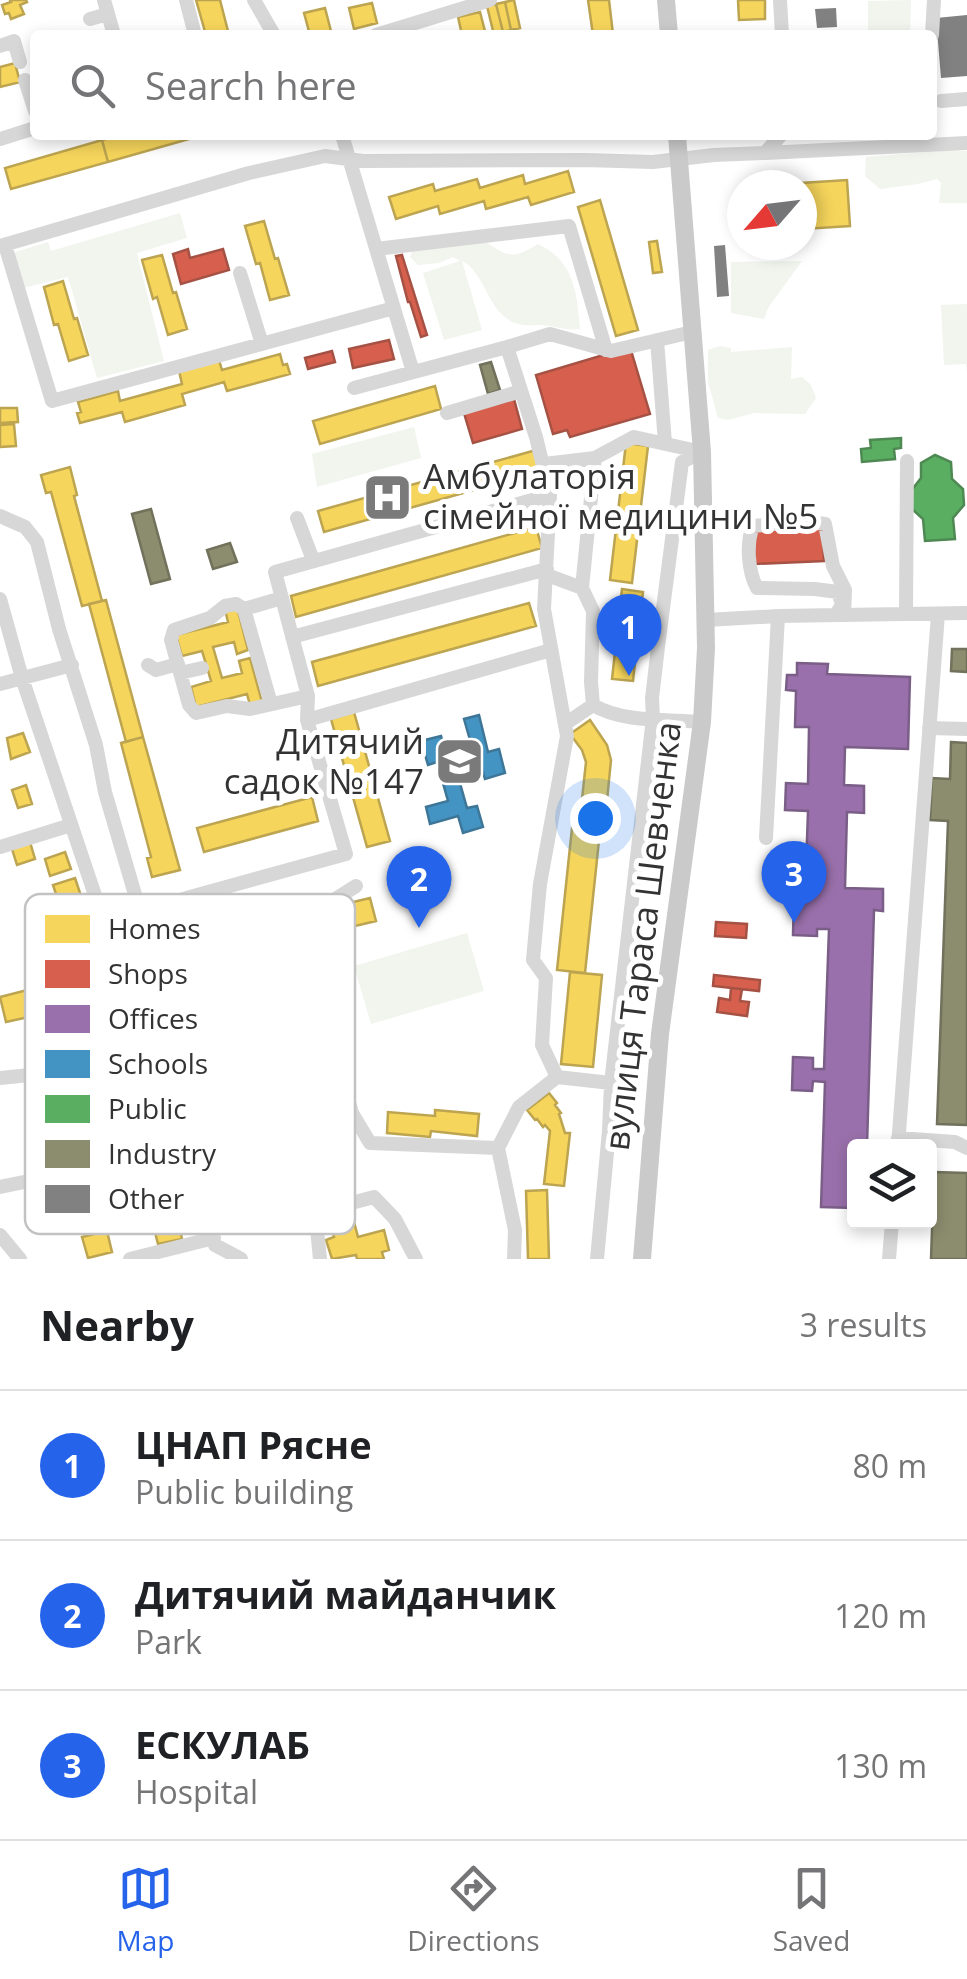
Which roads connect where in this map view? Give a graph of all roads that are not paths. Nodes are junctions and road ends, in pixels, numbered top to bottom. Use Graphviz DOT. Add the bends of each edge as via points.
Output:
graph roads {
  1 [pos="186,0"];
  2 [pos="254,0"];
  3 [pos="490,0"];
  4 [pos="666,0"];
  5 [pos="780,0"];
  6 [pos="934,0"];
  7 [pos="106,7"];
  8 [pos="90,19"];
  9 [pos="195,30"];
  10 [pos="271,30"];
  11 [pos="392,30"];
  12 [pos="669,30"];
  13 [pos="782,30"];
  14 [pos="932,30"];
  15 [pos="7,44"];
  16 [pos="20,62"];
  17 [pos="967,99"];
  18 [pos="941,101"];
  19 [pos="30,130"];
  20 [pos="0,139"];
  21 [pos="344,140"];
  22 [pos="677,140"];
  23 [pos="777,140"];
  24 [pos="854,142"];
  25 [pos="967,144"];
  26 [pos="765,153"];
  27 [pos="734,154"];
  28 [pos="350,158"];
  29 [pos="678,159"];
  30 [pos="734,170"];
  31 [pos="2,246"];
  32 [pos="376,249"];
  33 [pos="240,273"];
  34 [pos="394,308"];
  35 [pos="692,332"];
  36 [pos="657,340"];
  37 [pos="262,344"];
  38 [pos="507,347"];
  39 [pos="606,350"];
  40 [pos="413,372"];
  41 [pos="354,388"];
  42 [pos="520,391"];
  43 [pos="447,414"];
  44 [pos="665,443"];
  45 [pos="702,452"];
  46 [pos="595,458"];
  47 [pos="907,461"];
  48 [pos="544,464"];
  49 [pos="550,496"];
  50 [pos="0,516"];
  51 [pos="297,518"];
  52 [pos="314,560"];
  53 [pos="547,572"];
  54 [pos="582,588"];
  55 [pos="282,598"];
  56 [pos="0,599"];
  57 [pos="244,609"];
  58 [pos="967,613"];
  59 [pos="906,614"];
  60 [pos="938,614"];
  61 [pos="840,615"];
  62 [pos="778,616"];
  63 [pos="706,620"];
  64 [pos="292,637"];
  65 [pos="551,650"];
  66 [pos="72,665"];
  67 [pos="148,665"];
  68 [pos="202,668"];
  69 [pos="179,669"];
  70 [pos="22,678"];
  71 [pos="0,684"];
  72 [pos="308,696"];
  73 [pos="271,704"];
  74 [pos="593,705"];
  75 [pos="653,718"];
  76 [pos="307,720"];
  77 [pos="702,722"];
  78 [pos="565,724"];
  79 [pos="929,728"];
  80 [pos="967,729"];
  81 [pos="71,825"];
  82 [pos="766,838"];
  83 [pos="0,847"];
  84 [pos="356,886"];
  85 [pos="94,894"];
  86 [pos="135,894"];
  87 [pos="201,894"];
  88 [pos="343,894"];
  89 [pos="25,1075"];
  90 [pos="557,1077"];
  91 [pos="0,1078"];
  92 [pos="611,1083"];
  93 [pos="355,1118"];
  94 [pos="898,1139"];
  95 [pos="937,1142"];
  96 [pos="498,1148"];
  97 [pos="967,1148"];
  98 [pos="25,1184"];
  99 [pos="0,1188"];
  100 [pos="355,1202"];
  101 [pos="891,1229"];
  102 [pos="0,1234"];
  103 [pos="213,1234"];
  104 [pos="318,1234"];
  105 [pos="214,1238"];
  106 [pos="20,1259"];
  107 [pos="130,1259"];
  108 [pos="241,1259"];
  109 [pos="320,1259"];
  110 [pos="416,1259"];
  111 [pos="514,1259"];
  112 [pos="597,1259"];
  113 [pos="642,1259"];
  114 [pos="889,1259"];
  1 -- 9 [label="street"];
  2 -- 10 [label="street"];
  3 -- 11 [label="street"];
  4 -- 12 [label="main road"];
  5 -- 13 [label="street"];
  6 -- 14 [label="street"];
  7 -- 8 [label="street"];
  15 -- 16 [label="street"];
  17 -- 18 [label="street"];
  19 -- 20 [label="street"];
  21 -- 28 [label="street"];
  22 -- 29 [label="main road, вулиця Тараса Шевченка"];
  23 -- 26 [label="street"];
  24 -- 25 [label="street"];
  24 -- 26 [label="street"];
  26 -- 27 [label="street"];
  27 -- 29 [label="street"];
  27 -- 30 [label="street"];
  28 -- 29 [label="street"];
  28 -- 31 [label="street" via="325,156 249,173"];
  28 -- 32 [label="street"];
  29 -- 35 [label="main road, вулиця Тараса Шевченка"];
  31 -- 37 [label="street" via="52,401"];
  32 -- 34 [label="street"];
  32 -- 39 [label="street" via="568,226"];
  33 -- 37 [label="street"];
  34 -- 37 [label="street"];
  34 -- 40 [label="street"];
  35 -- 36 [label="street"];
  35 -- 45 [label="main road, вулиця Тараса Шевченка"];
  36 -- 39 [label="street"];
  36 -- 44 [label="street"];
  38 -- 39 [label="street" via="550,334"];
  38 -- 40 [label="street"];
  38 -- 42 [label="street"];
  40 -- 41 [label="street"];
  42 -- 43 [label="street"];
  42 -- 48 [label="street"];
  44 -- 45 [label="street"];
  44 -- 46 [label="street" via="634,437"];
  45 -- 63 [label="main road, вулиця Тараса Шевченка"];
  45 -- 75 [label="street" via="682,462"];
  46 -- 48 [label="street"];
  46 -- 54 [label="street"];
  47 -- 59 [label="street"];
  48 -- 49 [label="street"];
  49 -- 52 [label="street"];
  49 -- 53 [label="street"];
  50 -- 66 [label="street" via="25,526 37,542"];
  51 -- 52 [label="street"];
  52 -- 55 [label="street" via="275,572"];
  53 -- 54 [label="street"];
  53 -- 64 [label="street"];
  53 -- 65 [label="street"];
  54 -- 74 [label="street" via="593,611"];
  55 -- 57 [label="street"];
  55 -- 64 [label="street"];
  56 -- 70 [label="street"];
  57 -- 69 [label="street" via="225,606 174,630"];
  57 -- 73 [label="street"];
  58 -- 60 [label="street"];
  59 -- 60 [label="street"];
  59 -- 61 [label="street"];
  60 -- 79 [label="street"];
  61 -- 61 [label="street" via="845,590 825,524 753,526 751,577 757,588 838,592"];
  61 -- 62 [label="street"];
  62 -- 63 [label="street"];
  62 -- 82 [label="street"];
  63 -- 77 [label="main road, вулиця Тараса Шевченка"];
  64 -- 72 [label="street"];
  65 -- 76 [label="street"];
  65 -- 78 [label="street"];
  66 -- 70 [label="street"];
  66 -- 86 [label="street"];
  67 -- 69 [label="street"];
  68 -- 69 [label="street"];
  69 -- 73 [label="street" via="196,713"];
  70 -- 71 [label="street"];
  70 -- 81 [label="street"];
  72 -- 73 [label="street"];
  72 -- 76 [label="street"];
  74 -- 75 [label="street"];
  74 -- 78 [label="street"];
  75 -- 77 [label="street"];
  75 -- 92 [label="street"];
  76 -- 87 [label="street" via="346,854"];
  77 -- 113 [label="main road, вулиця Тараса Шевченка" via="660,1034"];
  78 -- 90 [label="street" via="533,960 546,978 542,1046"];
  79 -- 80 [label="street"];
  79 -- 94 [label="street"];
  81 -- 83 [label="street"];
  81 -- 85 [label="street"];
  84 -- 88 [label="street"];
  89 -- 91 [label="street"];
  90 -- 92 [label="street"];
  90 -- 96 [label="street" via="519,1107"];
  92 -- 112 [label="street"];
  93 -- 96 [label="street" via="370,1143"];
  95 -- 97 [label="street"];
  96 -- 111 [label="street" via="515,1230"];
  98 -- 99 [label="street"];
  100 -- 110 [label="street" via="374,1197 395,1219"];
  101 -- 114 [label="street"];
  102 -- 106 [label="street"];
  103 -- 105 [label="street"];
  104 -- 109 [label="street"];
  105 -- 107 [label="street"];
  105 -- 108 [label="street"];
}
